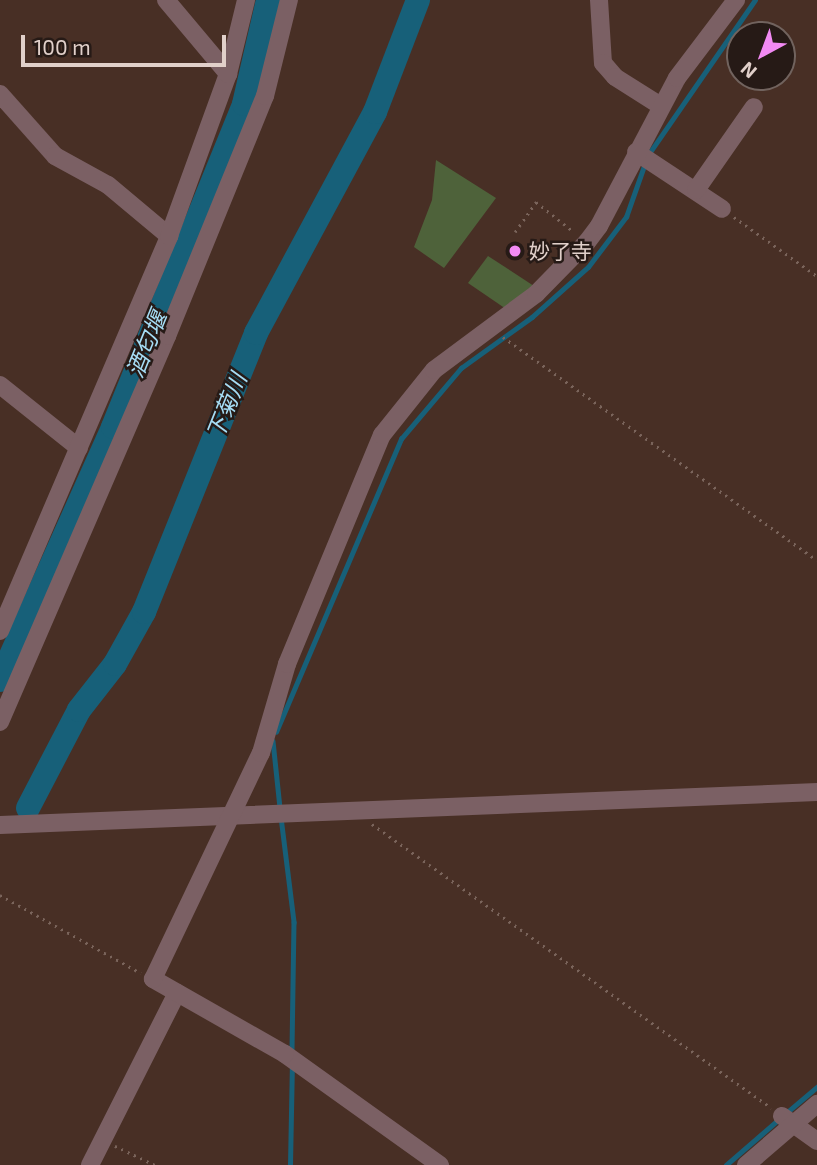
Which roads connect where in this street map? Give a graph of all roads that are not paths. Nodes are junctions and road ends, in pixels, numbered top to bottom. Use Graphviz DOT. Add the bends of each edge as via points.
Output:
graph roads {
  1 [pos="166,0"];
  2 [pos="246,0"];
  3 [pos="289,0"];
  4 [pos="598,0"];
  5 [pos="736,0"];
  6 [pos="228,74"];
  7 [pos="0,94"];
  8 [pos="661,106"];
  9 [pos="754,107"];
  10 [pos="643,155"];
  11 [pos="695,190"];
  12 [pos="722,209"];
  13 [pos="169,236"];
  14 [pos="0,385"];
  15 [pos="79,448"];
  16 [pos="0,631"];
  17 [pos="0,722"];
  18 [pos="817,792"];
  19 [pos="232,816"];
  20 [pos="0,825"];
  21 [pos="177,993"];
  22 [pos="817,1104"];
  23 [pos="789,1121"];
  24 [pos="817,1141"];
  25 [pos="90,1165"];
  26 [pos="440,1165"];
  27 [pos="746,1165"];
  1 -- 6 [label="street"];
  2 -- 6 [label="street"];
  3 -- 17 [label="street" via="265,96 167,337"];
  4 -- 8 [label="street" via="603,63 615,77"];
  5 -- 8 [label="street"];
  6 -- 13 [label="street"];
  7 -- 13 [label="street" via="55,156 107,185"];
  8 -- 10 [label="street"];
  9 -- 11 [label="street"];
  10 -- 11 [label="street"];
  10 -- 19 [label="street" via="587,242 536,294 435,370 382,435 287,664 261,753"];
  11 -- 12 [label="street"];
  13 -- 15 [label="street"];
  14 -- 15 [label="street"];
  15 -- 16 [label="street"];
  18 -- 19 [label="street"];
  19 -- 20 [label="street"];
  19 -- 21 [label="street" via="153,979"];
  21 -- 25 [label="street"];
  21 -- 26 [label="street" via="285,1054"];
  22 -- 23 [label="street"];
  23 -- 24 [label="street"];
  23 -- 27 [label="street"];
}
